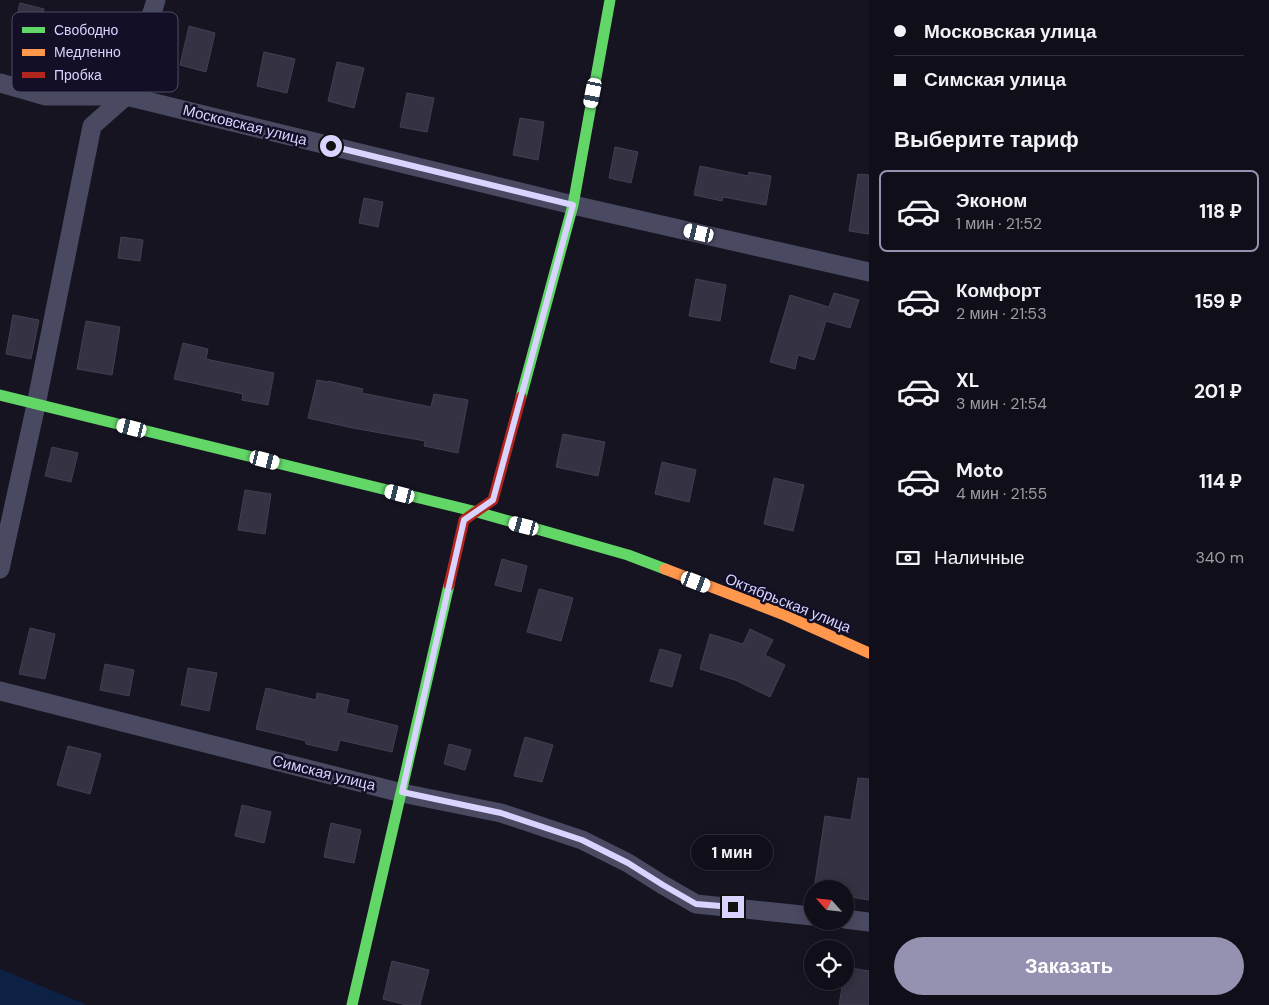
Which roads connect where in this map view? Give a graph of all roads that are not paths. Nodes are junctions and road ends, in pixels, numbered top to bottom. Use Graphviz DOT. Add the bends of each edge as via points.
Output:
graph roads {
  1 [pos="156,0"];
  2 [pos="610,0"];
  3 [pos="152,12"];
  4 [pos="32,92"];
  5 [pos="127,92"];
  6 [pos="126,96"];
  7 [pos="573,205"];
  8 [pos="869,272"];
  9 [pos="0,396"];
  10 [pos="36,405"];
  11 [pos="477,512"];
  12 [pos="0,570"];
  13 [pos="869,653"];
  14 [pos="0,692"];
  15 [pos="402,792"];
  16 [pos="804,915"];
  17 [pos="854,920"];
  18 [pos="869,922"];
  19 [pos="352,1005"];
  1 -- 3 [label="street"];
  2 -- 7 [label="street"];
  4 -- 6 [label="street, Московская улица" via="46,96"];
  5 -- 6 [label="street"];
  6 -- 7 [label="street, Московская улица"];
  6 -- 10 [label="street" via="92,126"];
  7 -- 8 [label="street, Московская улица"];
  7 -- 11 [label="street" via="493,500"];
  9 -- 10 [label="street, Октябрьская улица"];
  10 -- 11 [label="street, Октябрьская улица"];
  10 -- 12 [label="street"];
  11 -- 13 [label="street, Октябрьская улица" via="628,555 782,614"];
  11 -- 15 [label="street" via="464,520"];
  14 -- 15 [label="street, Симская улица"];
  15 -- 16 [label="street, Симская улица" via="501,813 582,840 696,904"];
  15 -- 19 [label="street"];
  17 -- 18 [label="street"];
}
